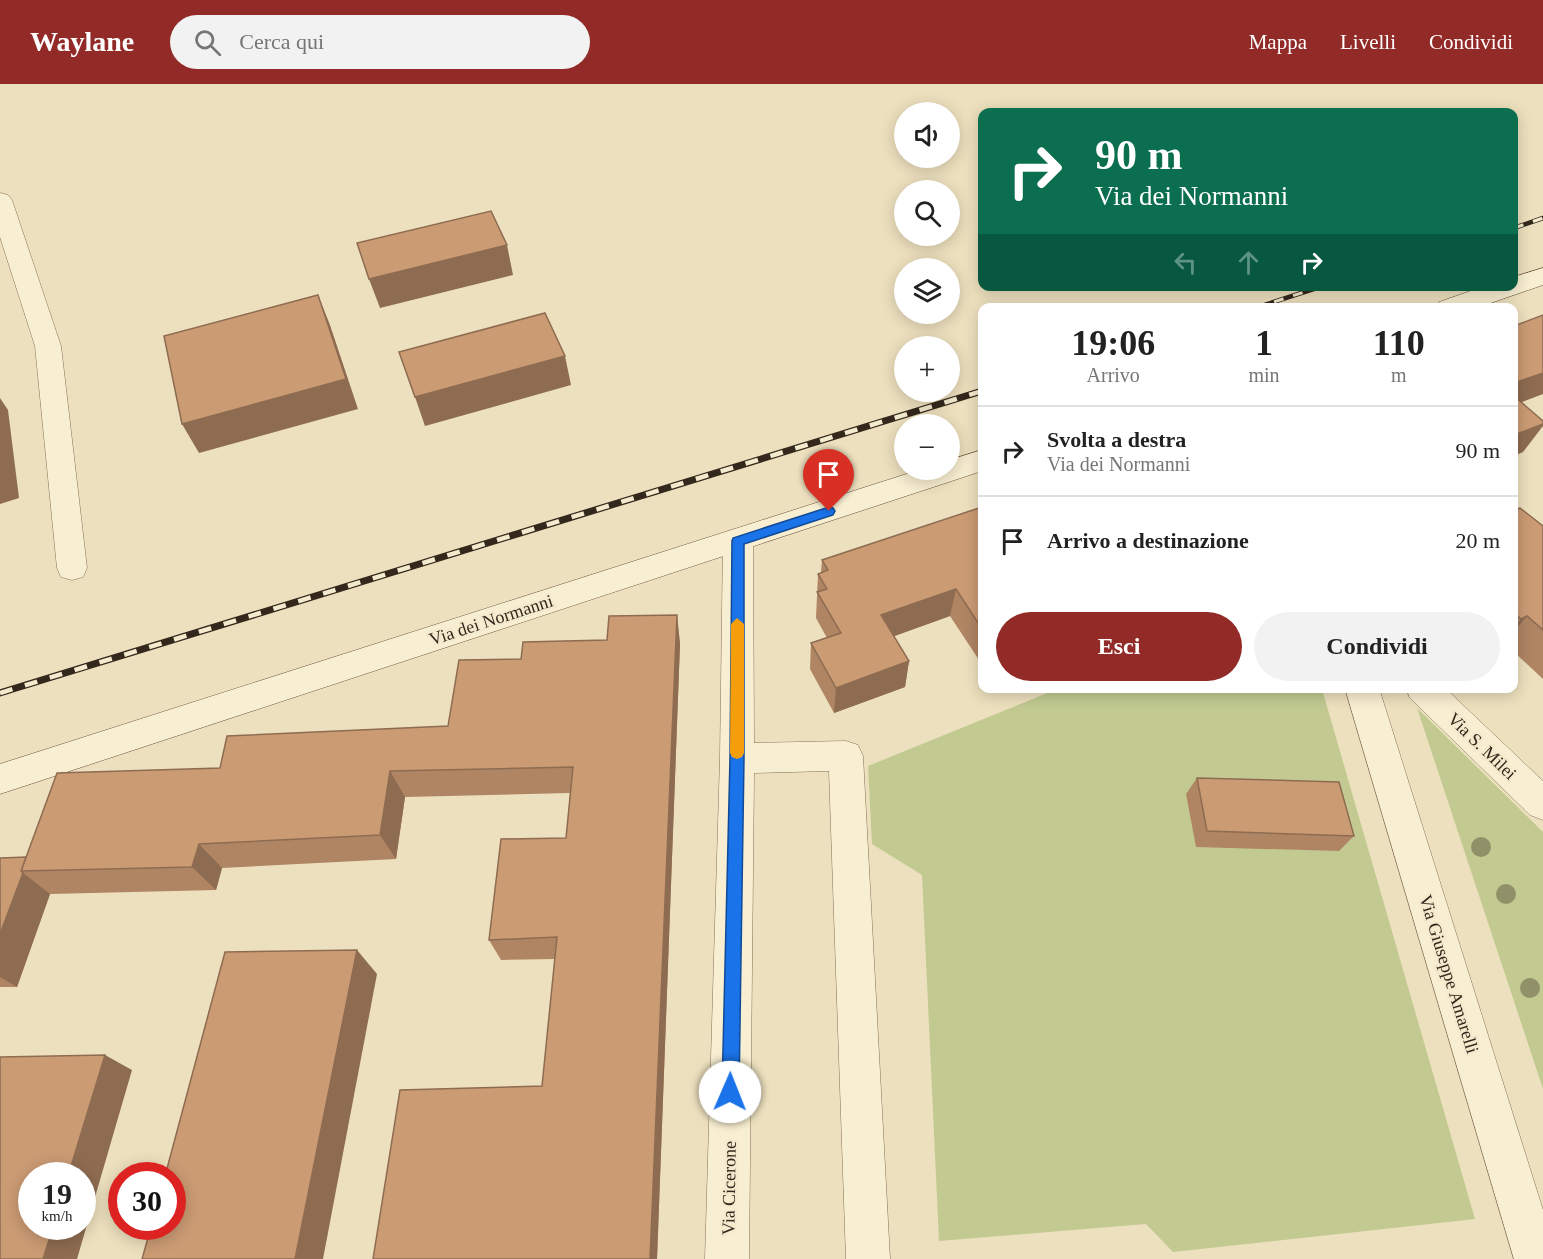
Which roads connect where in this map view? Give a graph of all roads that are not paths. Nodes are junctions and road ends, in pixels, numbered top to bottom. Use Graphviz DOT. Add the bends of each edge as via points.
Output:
graph roads {
  1 [pos="0,200"];
  2 [pos="1543,276"];
  3 [pos="1518,284"];
  4 [pos="1498,291"];
  5 [pos="1463,303"];
  6 [pos="978,461"];
  7 [pos="738,541"];
  8 [pos="72,568"];
  9 [pos="1364,693"];
  10 [pos="1427,693"];
  11 [pos="737,758"];
  12 [pos="0,779"];
  13 [pos="1543,804"];
  14 [pos="727,1259"];
  15 [pos="868,1259"];
  16 [pos="1536,1259"];
  1 -- 8 [label="street" via="48,346"];
  2 -- 3 [label="street"];
  4 -- 5 [label="street"];
  6 -- 7 [label="street, Via dei Normanni"];
  7 -- 11 [label="street, Via Cicerone"];
  7 -- 12 [label="street, Via dei Normanni"];
  9 -- 16 [label="street, Via Giuseppe Amarelli"];
  10 -- 13 [label="street, Via S. Milei"];
  11 -- 14 [label="street, Via Cicerone"];
  11 -- 15 [label="street" via="846,756"];
}
